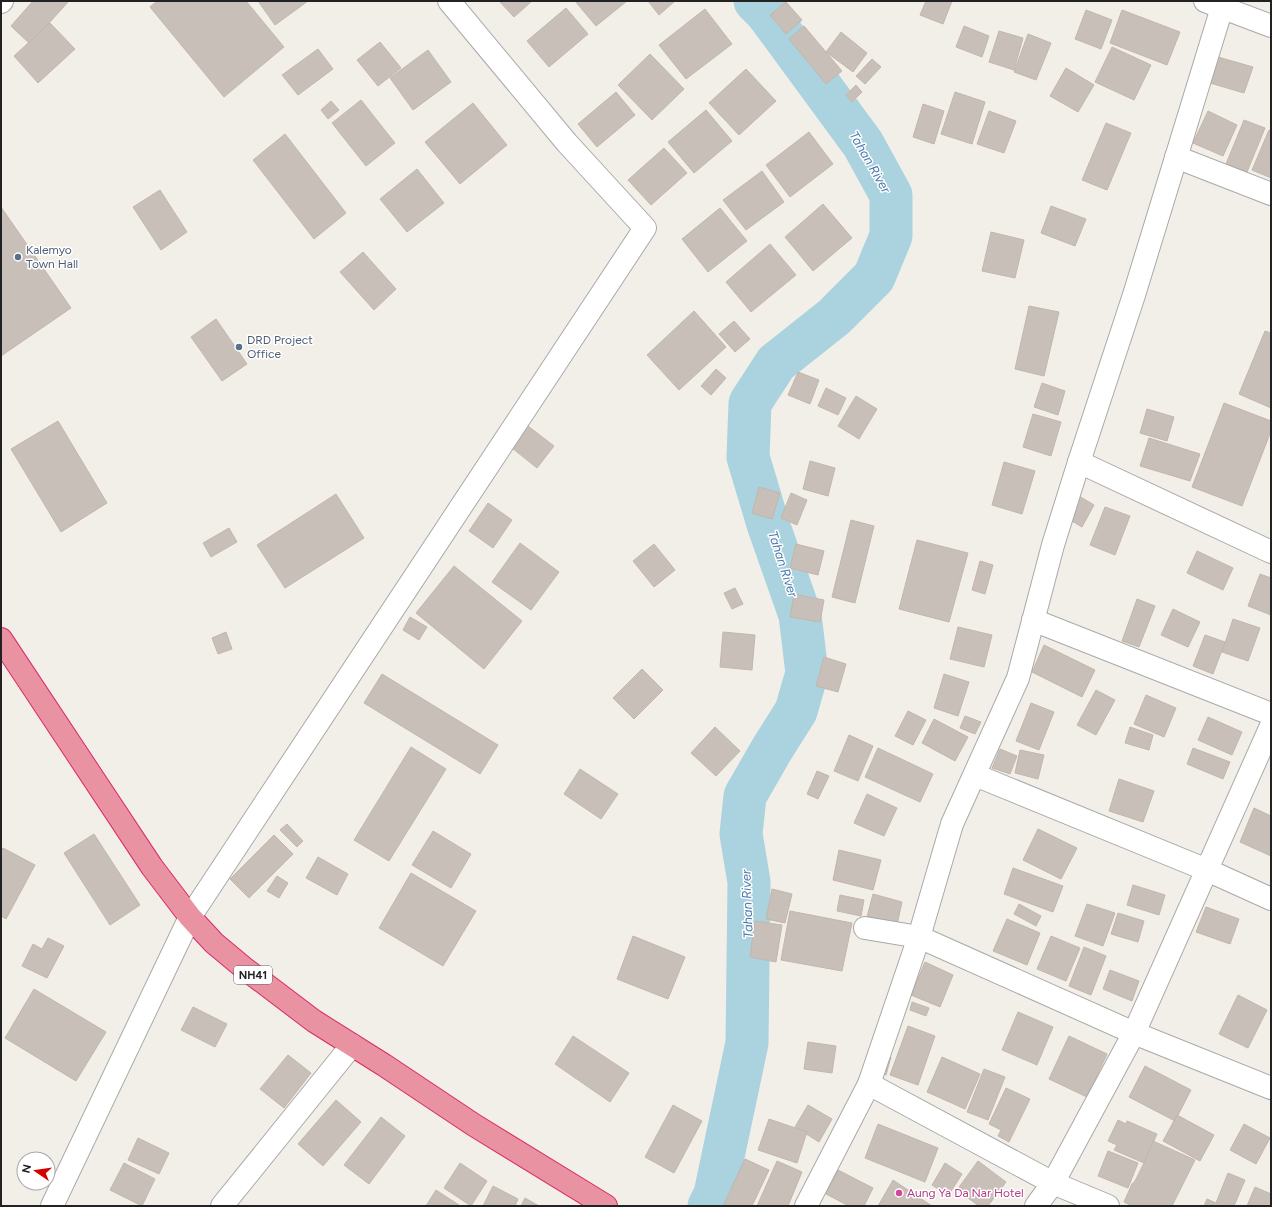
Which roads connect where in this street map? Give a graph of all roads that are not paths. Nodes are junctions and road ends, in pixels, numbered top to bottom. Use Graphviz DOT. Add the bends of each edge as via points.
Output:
graph roads {
  1 [pos="449,1"];
  2 [pos="1217,3"];
  3 [pos="1271,26"];
  4 [pos="1176,158"];
  5 [pos="1271,194"];
  6 [pos="1079,462"];
  7 [pos="1271,552"];
  8 [pos="1033,620"];
  9 [pos="1,639"];
  10 [pos="1271,714"];
  11 [pos="1271,726"];
  12 [pos="974,774"];
  13 [pos="1207,870"];
  14 [pos="1271,899"];
  15 [pos="190,917"];
  16 [pos="865,928"];
  17 [pos="919,937"];
  18 [pos="1134,1033"];
  19 [pos="352,1045"];
  20 [pos="869,1084"];
  21 [pos="1271,1088"];
  22 [pos="1054,1183"];
  23 [pos="582,1199"];
  24 [pos="52,1206"];
  25 [pos="222,1206"];
  26 [pos="606,1206"];
  27 [pos="806,1206"];
  28 [pos="1036,1206"];
  29 [pos="1108,1206"];
  1 -- 15 [label="street" via="567,143 645,228"];
  2 -- 3 [label="street"];
  2 -- 4 [label="street"];
  4 -- 5 [label="street"];
  4 -- 6 [label="street"];
  6 -- 7 [label="street"];
  6 -- 8 [label="street"];
  8 -- 10 [label="street"];
  8 -- 12 [label="street" via="1018,678"];
  9 -- 15 [label="highway, NH41" via="152,867"];
  11 -- 13 [label="street"];
  12 -- 13 [label="street"];
  12 -- 17 [label="street" via="952,824"];
  13 -- 14 [label="street"];
  13 -- 18 [label="street"];
  15 -- 19 [label="highway, NH41" via="214,943 244,968 314,1021"];
  15 -- 24 [label="street"];
  16 -- 17 [label="street"];
  17 -- 18 [label="street"];
  17 -- 20 [label="street"];
  18 -- 21 [label="street"];
  18 -- 22 [label="street"];
  19 -- 23 [label="highway, NH41"];
  19 -- 25 [label="street"];
  20 -- 22 [label="street"];
  20 -- 27 [label="street"];
  22 -- 28 [label="street"];
  22 -- 29 [label="street"];
  23 -- 26 [label="highway, NH41"];
}
